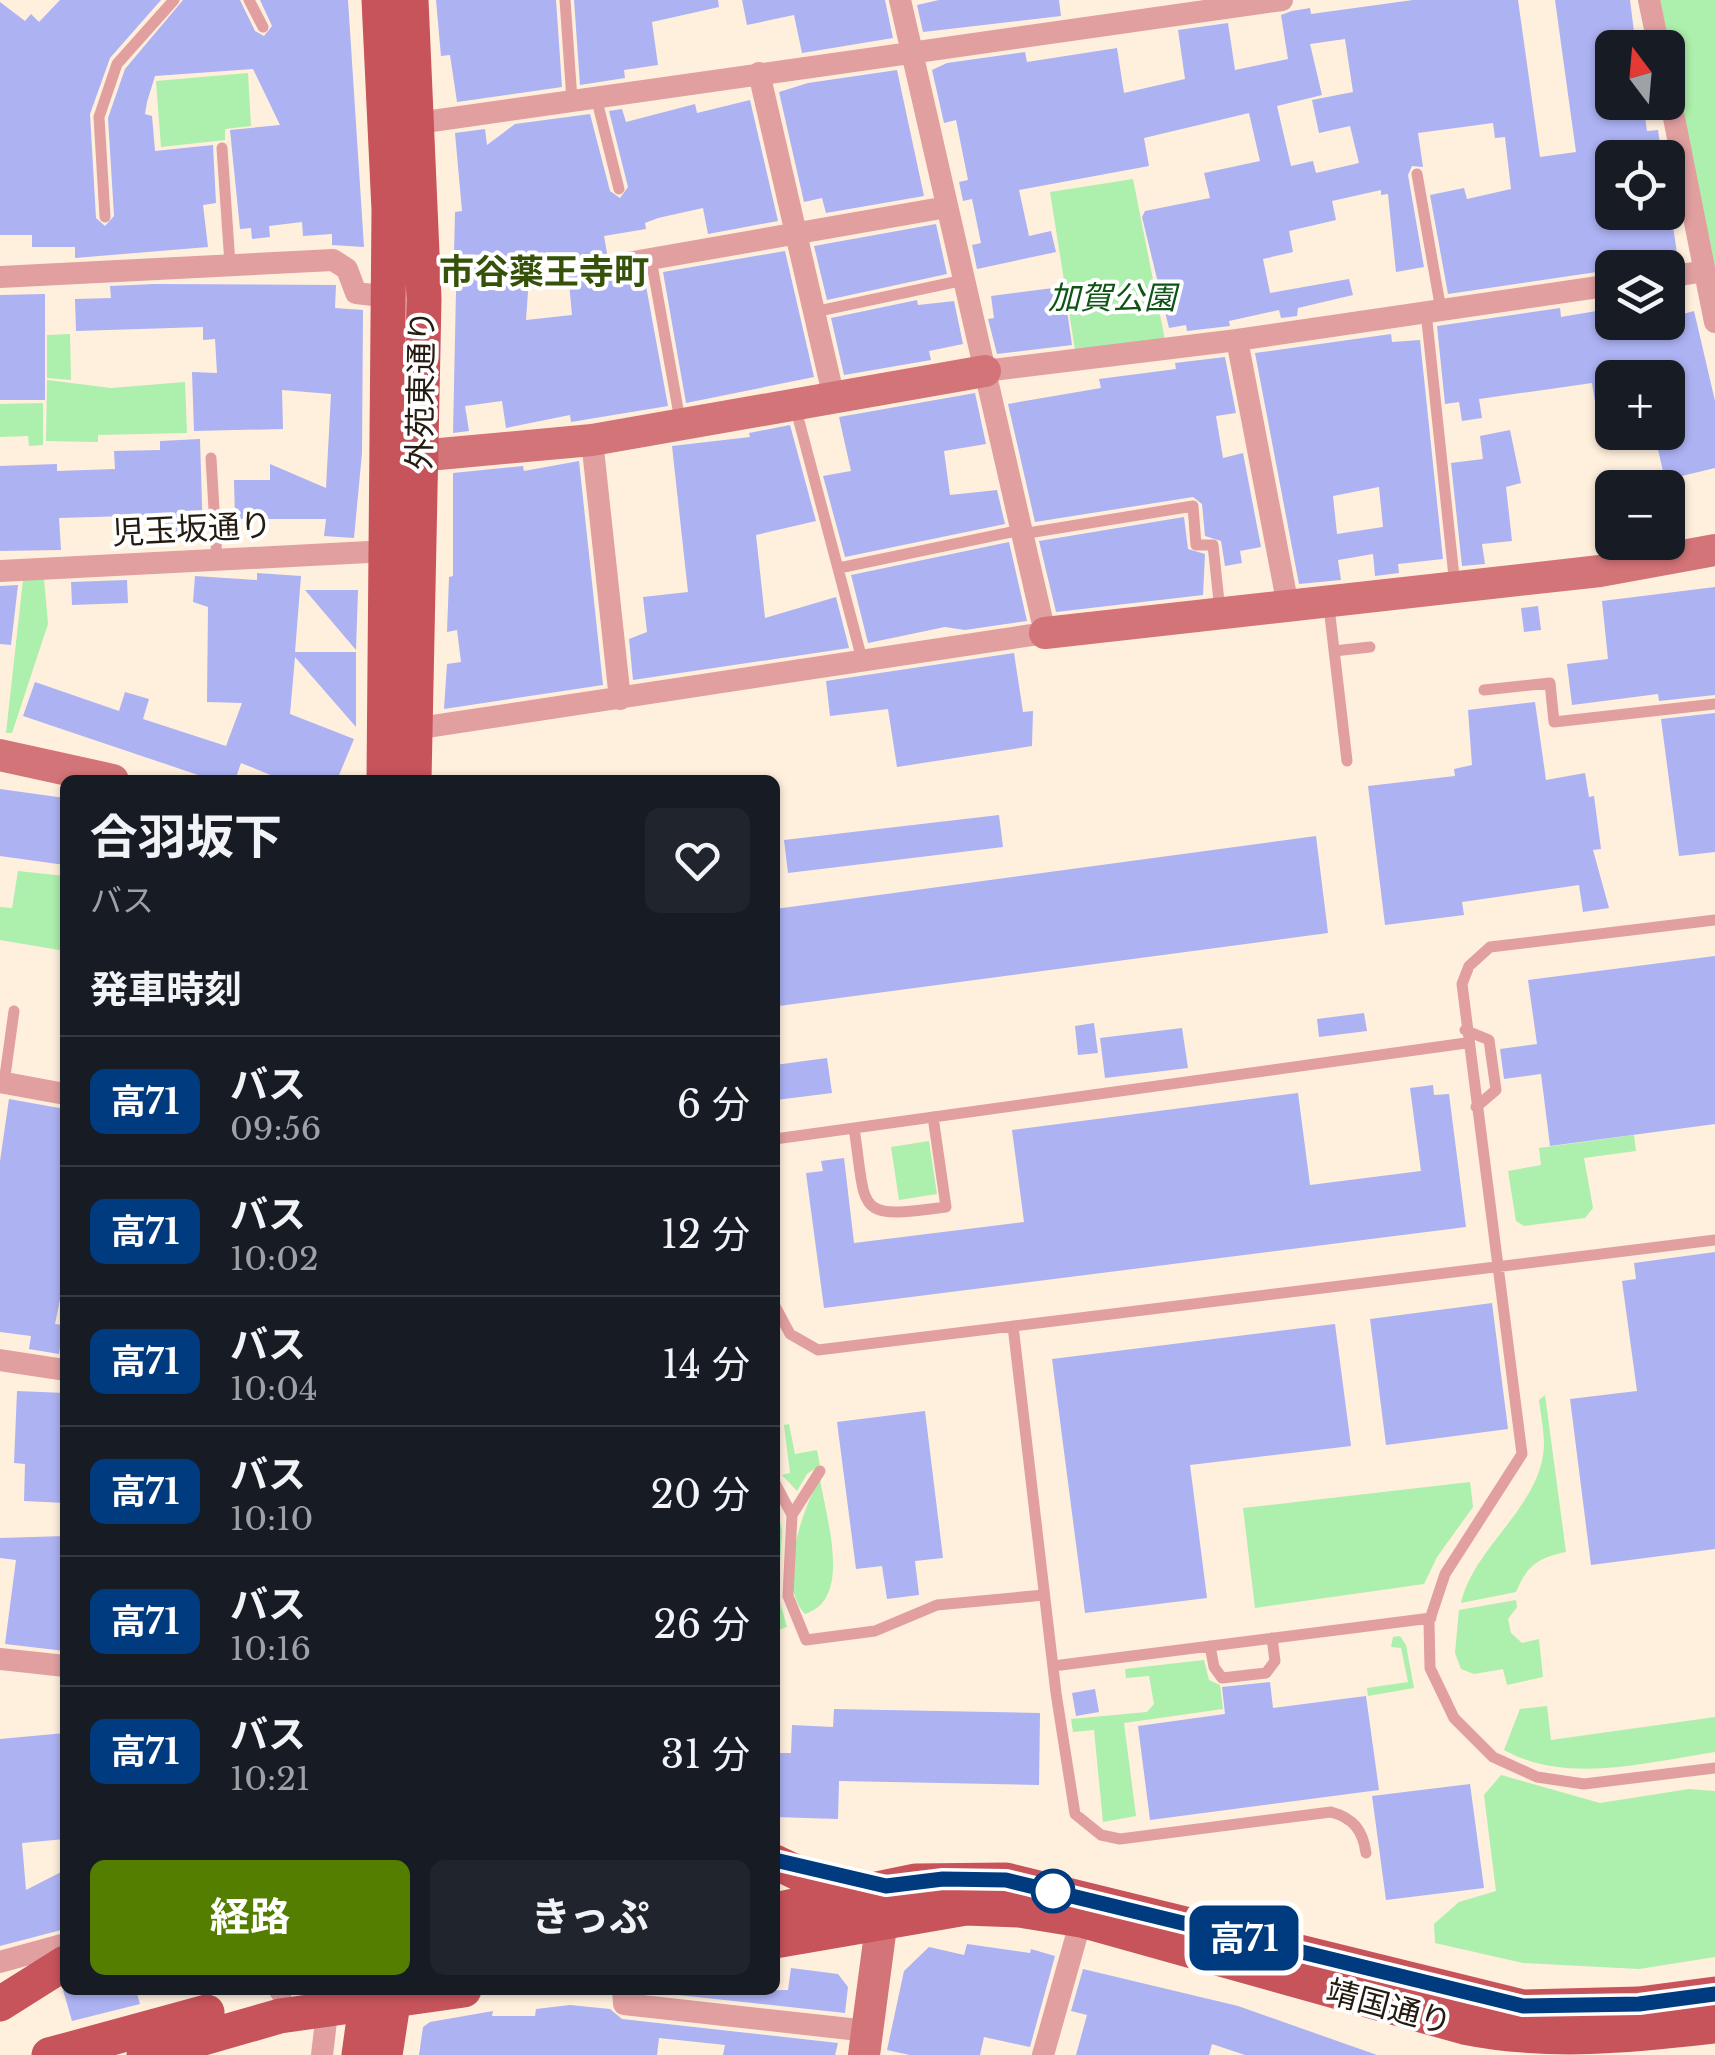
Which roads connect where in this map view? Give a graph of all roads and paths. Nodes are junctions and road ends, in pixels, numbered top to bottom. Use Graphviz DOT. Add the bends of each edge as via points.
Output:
graph roads {
  1 [pos="174,0"];
  2 [pos="250,0"];
  3 [pos="379,0"];
  4 [pos="411,0"];
  5 [pos="565,0"];
  6 [pos="900,0"];
  7 [pos="1282,0"];
  8 [pos="1650,0"];
  9 [pos="262,27"];
  10 [pos="1656,30"];
  11 [pos="912,50"];
  12 [pos="759,73"];
  13 [pos="596,97"];
  14 [pos="572,100"];
  15 [pos="1674,120"];
  16 [pos="402,126"];
  17 [pos="222,148"];
  18 [pos="1417,174"];
  19 [pos="618,189"];
  20 [pos="947,207"];
  21 [pos="105,217"];
  22 [pos="796,234"];
  23 [pos="652,258"];
  24 [pos="230,264"];
  25 [pos="616,265"];
  26 [pos="1705,271"];
  27 [pos="1685,274"];
  28 [pos="0,277"];
  29 [pos="964,280"];
  30 [pos="1595,287"];
  31 [pos="390,297"];
  32 [pos="1434,311"];
  33 [pos="814,312"];
  34 [pos="1715,322"];
  35 [pos="1237,340"];
  36 [pos="985,371"];
  37 [pos="833,394"];
  38 [pos="794,402"];
  39 [pos="680,424"];
  40 [pos="592,440"];
  41 [pos="405,457"];
  42 [pos="211,458"];
  43 [pos="1022,532"];
  44 [pos="1715,550"];
  45 [pos="388,551"];
  46 [pos="218,560"];
  47 [pos="839,568"];
  48 [pos="0,572"];
  49 [pos="1455,588"];
  50 [pos="1328,602"];
  51 [pos="1288,606"];
  52 [pos="1220,614"];
  53 [pos="1045,632"];
  54 [pos="1370,647"];
  55 [pos="1334,651"];
  56 [pos="864,663"];
  57 [pos="1484,690"];
  58 [pos="620,699"];
  59 [pos="1715,704"];
  60 [pos="413,729"];
  61 [pos="0,755"];
  62 [pos="1347,762"];
  63 [pos="90,775"];
  64 [pos="384,775"];
  65 [pos="414,775"];
  66 [pos="1715,920"];
  67 [pos="14,1012"];
  68 [pos="1466,1036"];
  69 [pos="2,1083"];
  70 [pos="60,1093"];
  71 [pos="1476,1107"];
  72 [pos="933,1117"];
  73 [pos="854,1128"];
  74 [pos="780,1138"];
  75 [pos="1715,1240"];
  76 [pos="1498,1266"];
  77 [pos="780,1315"];
  78 [pos="1013,1326"];
  79 [pos="0,1360"];
  80 [pos="60,1369"];
  81 [pos="820,1472"];
  82 [pos="780,1492"];
  83 [pos="792,1515"];
  84 [pos="1044,1595"];
  85 [pos="1431,1618"];
  86 [pos="1272,1638"];
  87 [pos="1210,1646"];
  88 [pos="0,1659"];
  89 [pos="60,1665"];
  90 [pos="1053,1666"];
  91 [pos="1715,1768"];
  92 [pos="1366,1853"];
  93 [pos="780,1863"];
  94 [pos="780,1863"];
  95 [pos="811,1877"];
  96 [pos="847,1894"];
  97 [pos="885,1903"];
  98 [pos="780,1907"];
  99 [pos="780,1908"];
  100 [pos="1080,1920"];
  101 [pos="780,1938"];
  102 [pos="60,1945"];
  103 [pos="0,1962"];
  104 [pos="60,1966"];
  105 [pos="1715,1994"];
  106 [pos="321,1995"];
  107 [pos="367,1995"];
  108 [pos="394,1995"];
  109 [pos="623,1995"];
  110 [pos="292,1996"];
  111 [pos="0,2004"];
  112 [pos="1715,2026"];
  113 [pos="1518,2047"];
  114 [pos="867,2048"];
  115 [pos="49,2055"];
  116 [pos="144,2055"];
  117 [pos="322,2055"];
  118 [pos="359,2055"];
  119 [pos="385,2055"];
  120 [pos="1044,2055"];
  1 -- 21 [label="lane" via="117,64 98,116"];
  2 -- 9 [label="lane"];
  3 -- 16 [label="main road, 外苑東通り"];
  4 -- 16 [label="main road, 外苑東通り"];
  5 -- 14 [label="lane"];
  6 -- 11 [label="street"];
  7 -- 11 [label="street"];
  8 -- 10 [label="street"];
  11 -- 12 [label="street"];
  11 -- 20 [label="street"];
  12 -- 13 [label="street"];
  12 -- 22 [label="street"];
  13 -- 14 [label="street"];
  13 -- 19 [label="lane"];
  14 -- 16 [label="street"];
  15 -- 26 [label="street"];
  16 -- 31 [label="main road, 外苑東通り"];
  16 -- 41 [label="main road, 外苑東通り" via="424,299"];
  17 -- 24 [label="lane"];
  18 -- 32 [label="lane"];
  20 -- 22 [label="street"];
  20 -- 29 [label="street"];
  22 -- 23 [label="street"];
  22 -- 33 [label="street"];
  23 -- 25 [label="street"];
  23 -- 39 [label="lane"];
  24 -- 28 [label="street"];
  24 -- 31 [label="street" via="333,260 346,269 356,293"];
  26 -- 27 [label="street"];
  26 -- 34 [label="street"];
  29 -- 33 [label="lane"];
  29 -- 36 [label="street"];
  30 -- 32 [label="street"];
  31 -- 41 [label="main road, 外苑東通り"];
  32 -- 35 [label="street"];
  32 -- 49 [label="lane"];
  33 -- 37 [label="street"];
  35 -- 36 [label="street"];
  35 -- 51 [label="street"];
  36 -- 37 [label="street"];
  36 -- 43 [label="street"];
  37 -- 38 [label="street"];
  38 -- 39 [label="street"];
  38 -- 47 [label="lane"];
  39 -- 40 [label="street"];
  40 -- 41 [label="street"];
  40 -- 58 [label="street"];
  41 -- 45 [label="main road, 外苑東通り"];
  41 -- 60 [label="main road, 外苑東通り"];
  42 -- 46 [label="lane"];
  43 -- 47 [label="lane"];
  43 -- 52 [label="lane" via="1193,506 1196,545 1213,545"];
  43 -- 53 [label="street"];
  44 -- 49 [label="street"];
  45 -- 46 [label="street, 児玉坂通り"];
  45 -- 64 [label="main road, 外苑東通り"];
  46 -- 48 [label="street, 児玉坂通り"];
  47 -- 56 [label="lane"];
  49 -- 50 [label="street"];
  50 -- 51 [label="street"];
  50 -- 55 [label="lane"];
  51 -- 52 [label="street"];
  52 -- 53 [label="street"];
  53 -- 56 [label="street"];
  54 -- 55 [label="lane"];
  55 -- 62 [label="lane"];
  56 -- 58 [label="street"];
  57 -- 59 [label="lane" via="1550,683 1554,722"];
  58 -- 60 [label="street"];
  60 -- 65 [label="main road, 外苑東通り"];
  61 -- 63 [label="street"];
  66 -- 68 [label="lane" via="1490,947 1478,954 1462,984"];
  67 -- 69 [label="lane"];
  68 -- 71 [label="lane"];
  68 -- 71 [label="lane" via="1489,1040 1495,1064 1496,1090"];
  68 -- 72 [label="lane"];
  69 -- 70 [label="street"];
  71 -- 76 [label="lane"];
  72 -- 73 [label="lane"];
  72 -- 73 [label="lane" via="946,1207 890,1215 868,1206"];
  73 -- 74 [label="lane"];
  75 -- 76 [label="lane"];
  76 -- 78 [label="lane"];
  76 -- 85 [label="lane" via="1522,1454 1445,1574"];
  77 -- 78 [label="lane" via="790,1334 818,1350"];
  78 -- 84 [label="lane"];
  79 -- 80 [label="street"];
  81 -- 83 [label="lane"];
  82 -- 83 [label="lane"];
  83 -- 84 [label="lane" via="788,1596 806,1640 875,1632 936,1604"];
  84 -- 90 [label="lane"];
  85 -- 86 [label="lane"];
  85 -- 91 [label="lane" via="1430,1668 1454,1718 1512,1768 1584,1784"];
  86 -- 87 [label="lane"];
  86 -- 87 [label="lane" via="1275,1661 1266,1673 1222,1678"];
  87 -- 90 [label="lane"];
  88 -- 89 [label="street"];
  90 -- 92 [label="lane" via="1070,1798 1087,1827 1120,1839 1331,1812 1356,1826"];
  93 -- 95 [label="main road"];
  94 -- 97 [label="main road"];
  95 -- 96 [label="main road"];
  95 -- 98 [label="main road" via="808,1896"];
  96 -- 97 [label="main road, 靖国通り"];
  96 -- 99 [label="main road, 靖国通り"];
  97 -- 100 [label="main road, 靖国通り" via="996,1907"];
  97 -- 101 [label="main road, 靖国通り"];
  97 -- 105 [label="main road, 靖国通り" via="943,1879 1006,1880 1523,2006 1639,2004"];
  97 -- 114 [label="street"];
  100 -- 113 [label="main road, 靖国通り"];
  100 -- 120 [label="street"];
  102 -- 103 [label="street"];
  104 -- 111 [label="main road"];
  106 -- 110 [label="main road"];
  107 -- 118 [label="main road, bridge"];
  108 -- 119 [label="main road, bridge"];
  109 -- 114 [label="street" via="624,2004"];
  110 -- 115 [label="main road"];
  110 -- 116 [label="main road"];
  110 -- 117 [label="street" via="326,2021"];
  112 -- 113 [label="main road, 靖国通り"];
}
